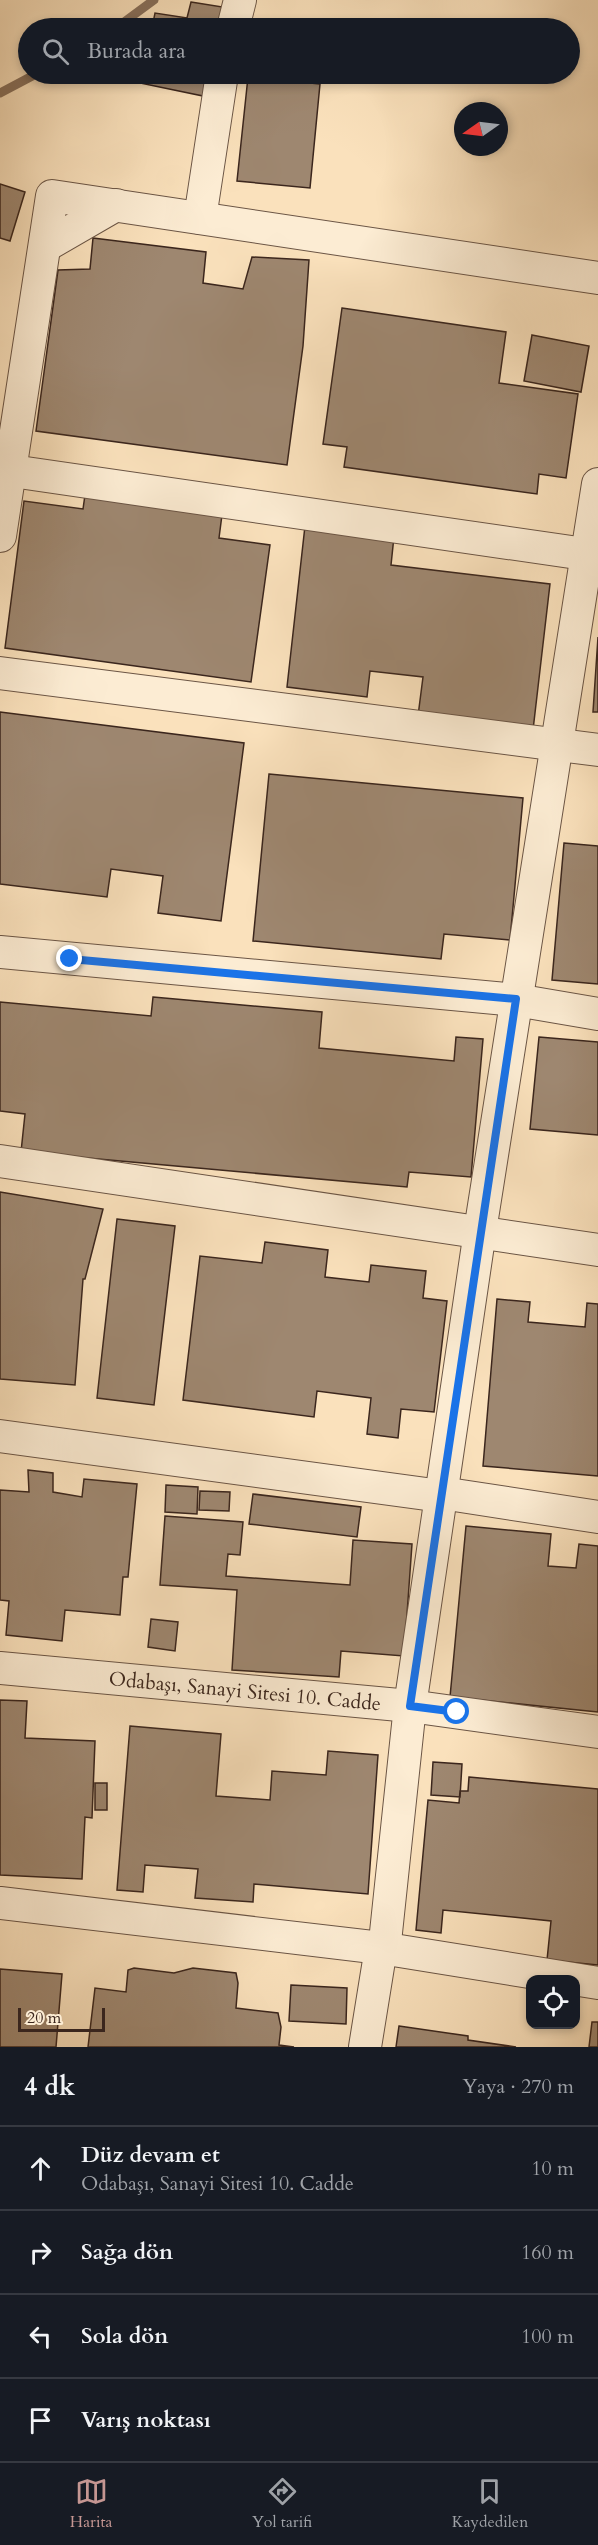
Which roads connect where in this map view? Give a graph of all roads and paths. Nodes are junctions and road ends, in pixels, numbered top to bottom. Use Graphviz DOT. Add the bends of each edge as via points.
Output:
graph roads {
  1 [pos="240,0"];
  2 [pos="236,18"];
  3 [pos="221,84"];
  4 [pos="201,218"];
  5 [pos="598,278"];
  6 [pos="12,471"];
  7 [pos="598,484"];
  8 [pos="0,536"];
  9 [pos="593,555"];
  10 [pos="0,674"];
  11 [pos="558,744"];
  12 [pos="598,750"];
  13 [pos="0,952"];
  14 [pos="516,999"];
  15 [pos="598,1014"];
  16 [pos="0,1161"];
  17 [pos="480,1231"];
  18 [pos="598,1250"];
  19 [pos="0,1436"];
  20 [pos="441,1496"];
  21 [pos="598,1517"];
  22 [pos="0,1668"];
  23 [pos="410,1706"];
  24 [pos="598,1732"];
  25 [pos="0,1903"];
  26 [pos="381,1948"];
  27 [pos="598,1983"];
  28 [pos="365,2047"];
  1 -- 2 [label="street"];
  3 -- 4 [label="street"];
  4 -- 5 [label="street"];
  4 -- 6 [label="street" via="52,196"];
  6 -- 8 [label="street"];
  6 -- 9 [label="street"];
  7 -- 9 [label="street"];
  9 -- 11 [label="street"];
  10 -- 11 [label="street"];
  11 -- 12 [label="street"];
  11 -- 14 [label="street"];
  13 -- 14 [label="street"];
  14 -- 15 [label="street"];
  14 -- 17 [label="street"];
  16 -- 17 [label="street"];
  17 -- 18 [label="street"];
  17 -- 20 [label="street"];
  19 -- 20 [label="street"];
  20 -- 21 [label="street"];
  20 -- 23 [label="street"];
  22 -- 23 [label="street, Odabaşı, Sanayi Sitesi 10. Cadde"];
  23 -- 24 [label="street, Odabaşı, Sanayi Sitesi 10. Cadde"];
  23 -- 26 [label="street" via="385,1942"];
  25 -- 26 [label="street"];
  26 -- 27 [label="street"];
  26 -- 28 [label="street"];
}
